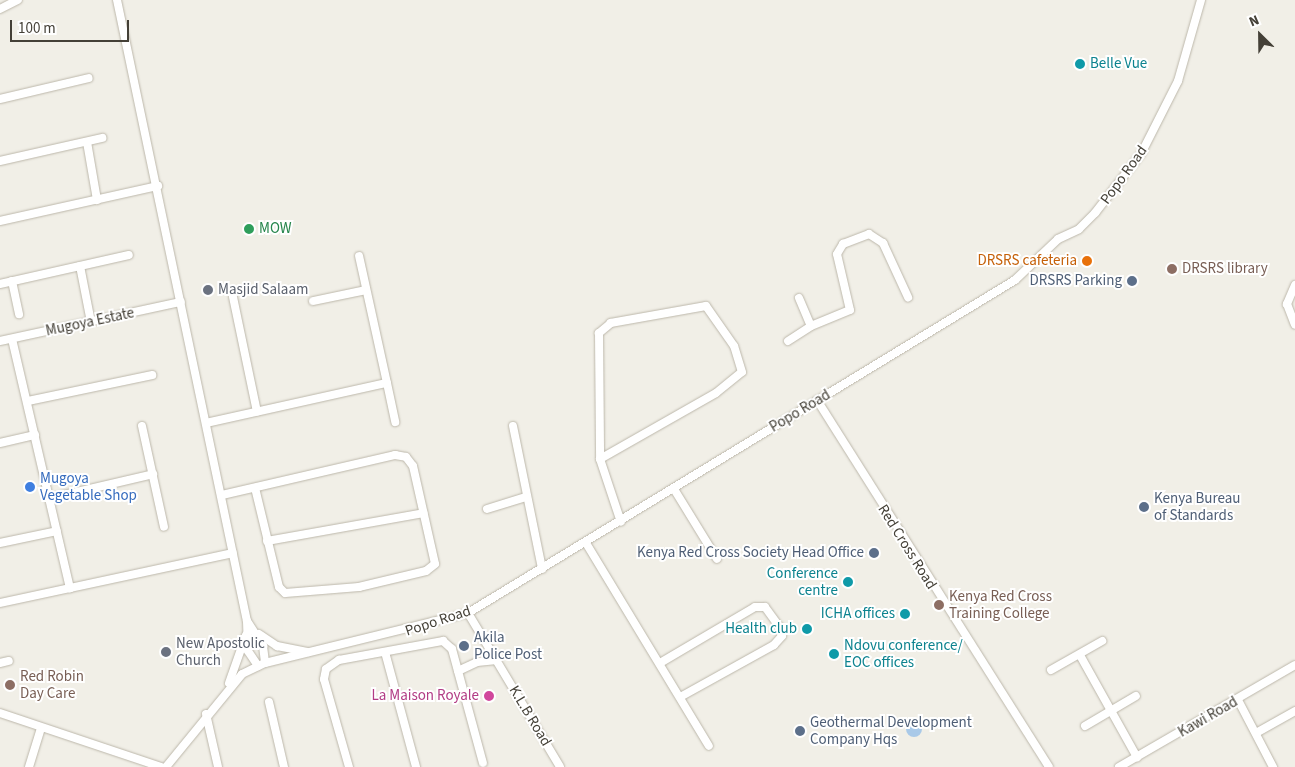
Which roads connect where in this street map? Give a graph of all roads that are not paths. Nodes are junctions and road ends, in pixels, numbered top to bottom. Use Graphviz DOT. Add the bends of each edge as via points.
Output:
graph roads {
  1 [pos="18,0"];
  2 [pos="117,0"];
  3 [pos="1201,0"];
  4 [pos="0,9"];
  5 [pos="89,78"];
  6 [pos="0,99"];
  7 [pos="102,138"];
  8 [pos="87,142"];
  9 [pos="0,161"];
  10 [pos="158,186"];
  11 [pos="97,200"];
  12 [pos="0,221"];
  13 [pos="129,255"];
  14 [pos="359,256"];
  15 [pos="80,266"];
  16 [pos="12,281"];
  17 [pos="0,284"];
  18 [pos="1295,285"];
  19 [pos="366,290"];
  20 [pos="233,297"];
  21 [pos="908,297"];
  22 [pos="799,298"];
  23 [pos="313,301"];
  24 [pos="181,302"];
  25 [pos="19,314"];
  26 [pos="91,322"];
  27 [pos="1295,325"];
  28 [pos="811,326"];
  29 [pos="12,338"];
  30 [pos="0,341"];
  31 [pos="788,341"];
  32 [pos="152,375"];
  33 [pos="387,383"];
  34 [pos="817,400"];
  35 [pos="28,401"];
  36 [pos="257,412"];
  37 [pos="395,422"];
  38 [pos="206,423"];
  39 [pos="142,426"];
  40 [pos="513,426"];
  41 [pos="35,435"];
  42 [pos="0,443"];
  43 [pos="600,459"];
  44 [pos="153,474"];
  45 [pos="255,488"];
  46 [pos="674,489"];
  47 [pos="222,496"];
  48 [pos="51,498"];
  49 [pos="526,498"];
  50 [pos="487,509"];
  51 [pos="424,513"];
  52 [pos="621,522"];
  53 [pos="164,527"];
  54 [pos="57,531"];
  55 [pos="267,541"];
  56 [pos="0,543"];
  57 [pos="586,543"];
  58 [pos="233,553"];
  59 [pos="717,559"];
  60 [pos="542,569"];
  61 [pos="70,588"];
  62 [pos="0,603"];
  63 [pos="468,614"];
  64 [pos="247,621"];
  65 [pos="256,631"];
  66 [pos="246,635"];
  67 [pos="1102,641"];
  68 [pos="385,652"];
  69 [pos="313,653"];
  70 [pos="1080,657"];
  71 [pos="496,660"];
  72 [pos="9,661"];
  73 [pos="0,663"];
  74 [pos="660,663"];
  75 [pos="261,664"];
  76 [pos="1295,665"];
  77 [pos="1051,670"];
  78 [pos="458,671"];
  79 [pos="227,687"];
  80 [pos="1136,696"];
  81 [pos="680,697"];
  82 [pos="1238,700"];
  83 [pos="269,702"];
  84 [pos="1111,711"];
  85 [pos="1295,711"];
  86 [pos="0,713"];
  87 [pos="206,714"];
  88 [pos="1085,726"];
  89 [pos="41,728"];
  90 [pos="1256,733"];
  91 [pos="709,746"];
  92 [pos="1137,757"];
  93 [pos="483,763"];
  94 [pos="29,767"];
  95 [pos="161,767"];
  96 [pos="166,767"];
  97 [pos="218,767"];
  98 [pos="284,767"];
  99 [pos="348,767"];
  100 [pos="416,767"];
  101 [pos="560,767"];
  102 [pos="1049,767"];
  103 [pos="1119,767"];
  104 [pos="1273,767"];
  1 -- 4 [label="street"];
  2 -- 10 [label="street"];
  3 -- 34 [label="street, Popo Road" via="1178,81 1154,132 1095,213 988,298"];
  5 -- 6 [label="street"];
  7 -- 8 [label="street"];
  8 -- 9 [label="street"];
  8 -- 11 [label="street"];
  10 -- 11 [label="street"];
  10 -- 24 [label="street"];
  11 -- 12 [label="street"];
  13 -- 15 [label="street"];
  14 -- 19 [label="street"];
  15 -- 16 [label="street"];
  15 -- 26 [label="street"];
  16 -- 17 [label="street"];
  16 -- 25 [label="street"];
  18 -- 27 [label="street" via="1287,304"];
  19 -- 23 [label="street"];
  19 -- 33 [label="street"];
  20 -- 36 [label="street"];
  21 -- 28 [label="street" via="883,243 869,234 862,235 843,244 837,254 850,310"];
  22 -- 28 [label="street"];
  24 -- 26 [label="street, Mugoya Estate"];
  24 -- 38 [label="street"];
  26 -- 29 [label="street, Mugoya Estate"];
  28 -- 31 [label="street"];
  29 -- 30 [label="street, Mugoya Estate"];
  29 -- 35 [label="street"];
  32 -- 35 [label="street"];
  33 -- 36 [label="street"];
  33 -- 37 [label="street"];
  34 -- 46 [label="street, Popo Road"];
  34 -- 102 [label="street, Red Cross Road"];
  35 -- 41 [label="street"];
  36 -- 38 [label="street"];
  38 -- 47 [label="street"];
  39 -- 44 [label="street"];
  40 -- 49 [label="street"];
  41 -- 42 [label="street"];
  41 -- 48 [label="street"];
  43 -- 43 [label="street" via="600,330 628,319 706,306 734,346 742,372 716,392"];
  43 -- 52 [label="street"];
  44 -- 48 [label="street"];
  44 -- 53 [label="street"];
  45 -- 47 [label="street"];
  45 -- 51 [label="street" via="400,455 413,466"];
  45 -- 55 [label="street"];
  46 -- 52 [label="street, Popo Road"];
  46 -- 59 [label="street"];
  47 -- 58 [label="street"];
  48 -- 54 [label="street"];
  49 -- 50 [label="street"];
  49 -- 60 [label="street"];
  51 -- 55 [label="street"];
  51 -- 55 [label="street" via="435,564 426,571 359,587 285,594 279,587"];
  52 -- 57 [label="street, Popo Road"];
  54 -- 56 [label="street"];
  54 -- 61 [label="street"];
  57 -- 60 [label="street, Popo Road"];
  57 -- 74 [label="street"];
  58 -- 61 [label="street"];
  58 -- 64 [label="street"];
  60 -- 63 [label="street, Popo Road"];
  61 -- 62 [label="street"];
  63 -- 69 [label="street, Popo Road"];
  63 -- 71 [label="street, K.L.B Road"];
  64 -- 65 [label="street"];
  64 -- 66 [label="street"];
  65 -- 69 [label="street" via="277,646"];
  65 -- 75 [label="street"];
  66 -- 75 [label="street" via="248,651"];
  66 -- 79 [label="street"];
  67 -- 70 [label="street"];
  68 -- 78 [label="street" via="447,641"];
  68 -- 99 [label="street" via="339,660 326,669 324,680"];
  68 -- 100 [label="street"];
  69 -- 75 [label="street, Popo Road"];
  70 -- 77 [label="street"];
  70 -- 84 [label="street"];
  71 -- 78 [label="street" via="476,662"];
  71 -- 101 [label="street, K.L.B Road"];
  72 -- 73 [label="street"];
  74 -- 81 [label="street"];
  74 -- 81 [label="street" via="755,607 765,607 778,626 782,636 774,645"];
  75 -- 79 [label="street"];
  76 -- 82 [label="street, Kawi Road"];
  78 -- 93 [label="street"];
  79 -- 87 [label="street"];
  80 -- 84 [label="street"];
  81 -- 91 [label="street"];
  82 -- 90 [label="street"];
  82 -- 92 [label="street, Kawi Road"];
  83 -- 98 [label="street"];
  84 -- 88 [label="street"];
  84 -- 92 [label="street"];
  85 -- 90 [label="street"];
  86 -- 89 [label="street"];
  87 -- 96 [label="street"];
  87 -- 97 [label="street"];
  89 -- 94 [label="street"];
  89 -- 95 [label="street"];
  90 -- 104 [label="street"];
  92 -- 103 [label="street, Kawi Road"];
}
